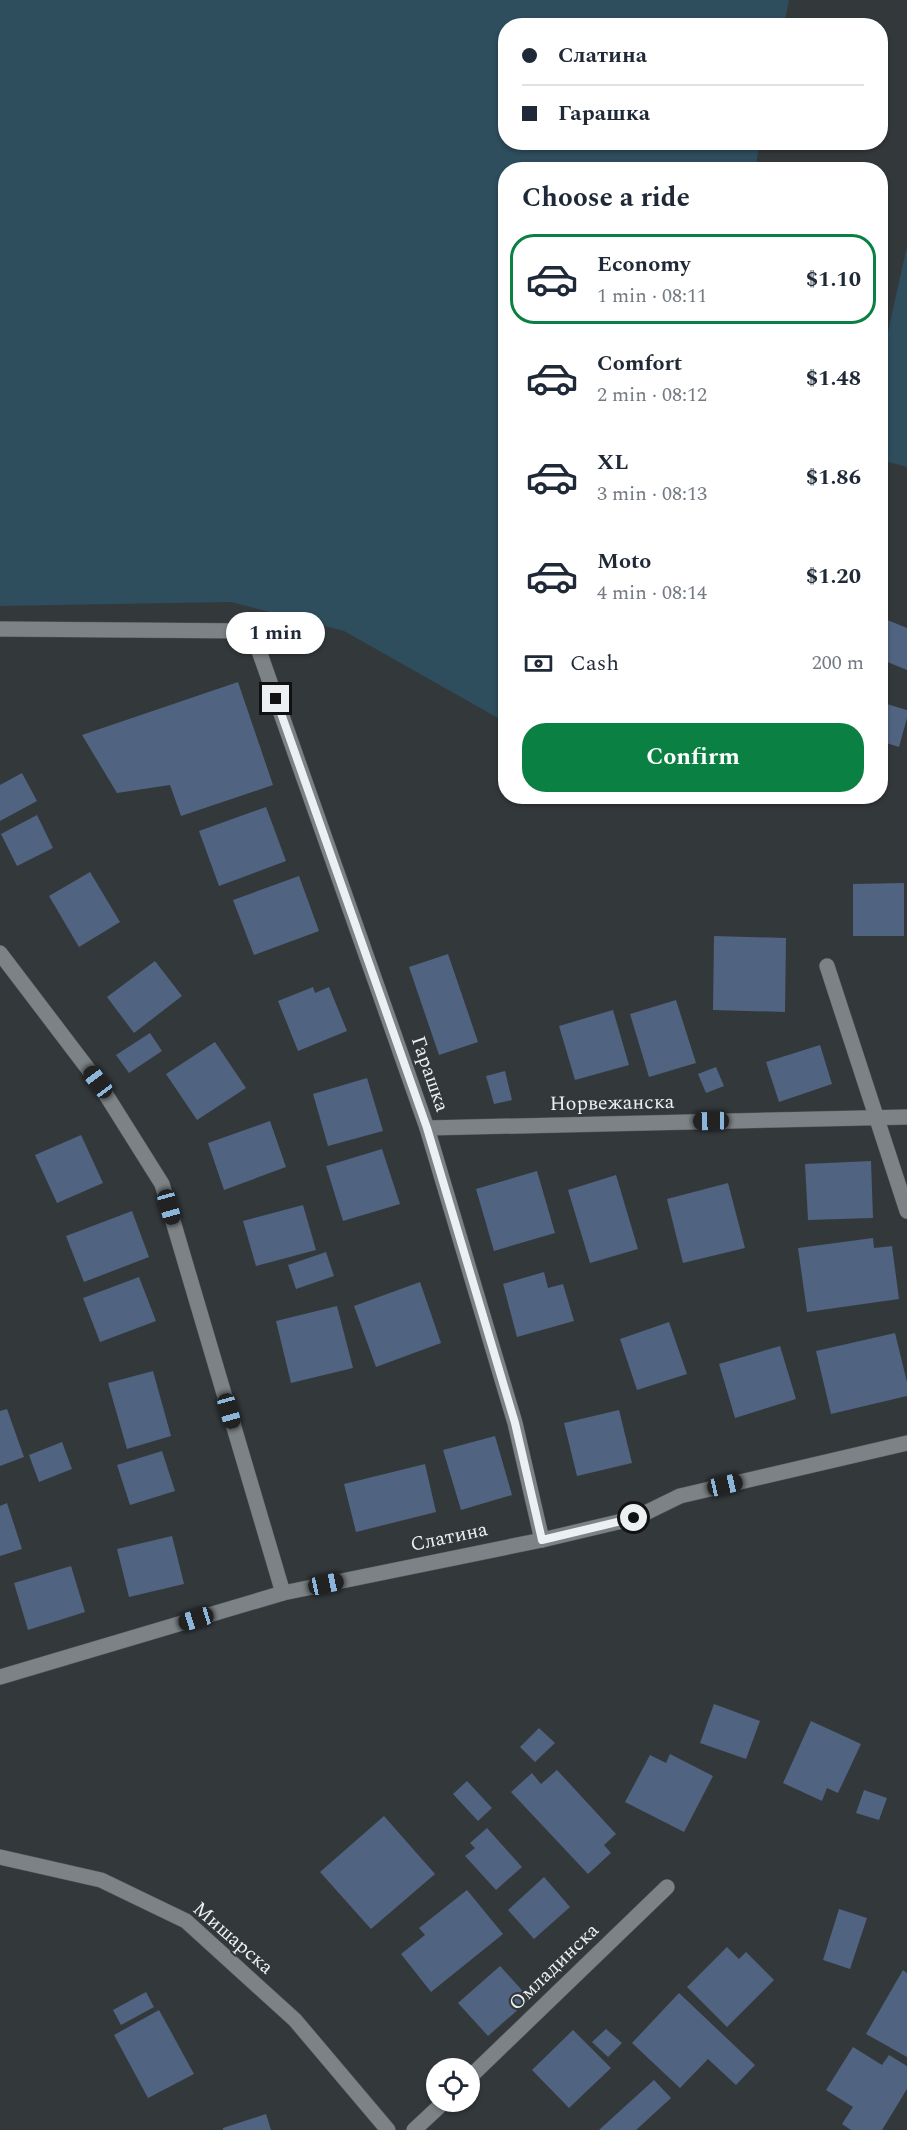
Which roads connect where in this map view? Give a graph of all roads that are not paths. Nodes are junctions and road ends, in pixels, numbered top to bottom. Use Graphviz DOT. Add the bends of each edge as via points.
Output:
graph roads {
  1 [pos="0,629"];
  2 [pos="0,952"];
  3 [pos="827,966"];
  4 [pos="907,1117"];
  5 [pos="878,1118"];
  6 [pos="427,1128"];
  7 [pos="907,1211"];
  8 [pos="907,1443"];
  9 [pos="542,1540"];
  10 [pos="283,1593"];
  11 [pos="0,1677"];
  12 [pos="0,1857"];
  13 [pos="667,1887"];
  14 [pos="480,2067"];
  15 [pos="433,2112"];
  16 [pos="388,2130"];
  17 [pos="414,2130"];
  1 -- 6 [label="street, Гарашка" via="252,631"];
  2 -- 10 [label="street" via="98,1082 162,1184"];
  3 -- 5 [label="street"];
  4 -- 5 [label="street, Норвежанска"];
  5 -- 6 [label="street, Норвежанска"];
  5 -- 7 [label="street"];
  6 -- 9 [label="street, Гарашка" via="515,1423"];
  8 -- 9 [label="street, Слатина" via="680,1496 634,1518"];
  9 -- 10 [label="street, Слатина"];
  10 -- 11 [label="street, Слатина"];
  12 -- 16 [label="street, Мишарска" via="101,1880 186,1921 295,2020"];
  13 -- 14 [label="street, Омладинска"];
  15 -- 17 [label="street"];
}
